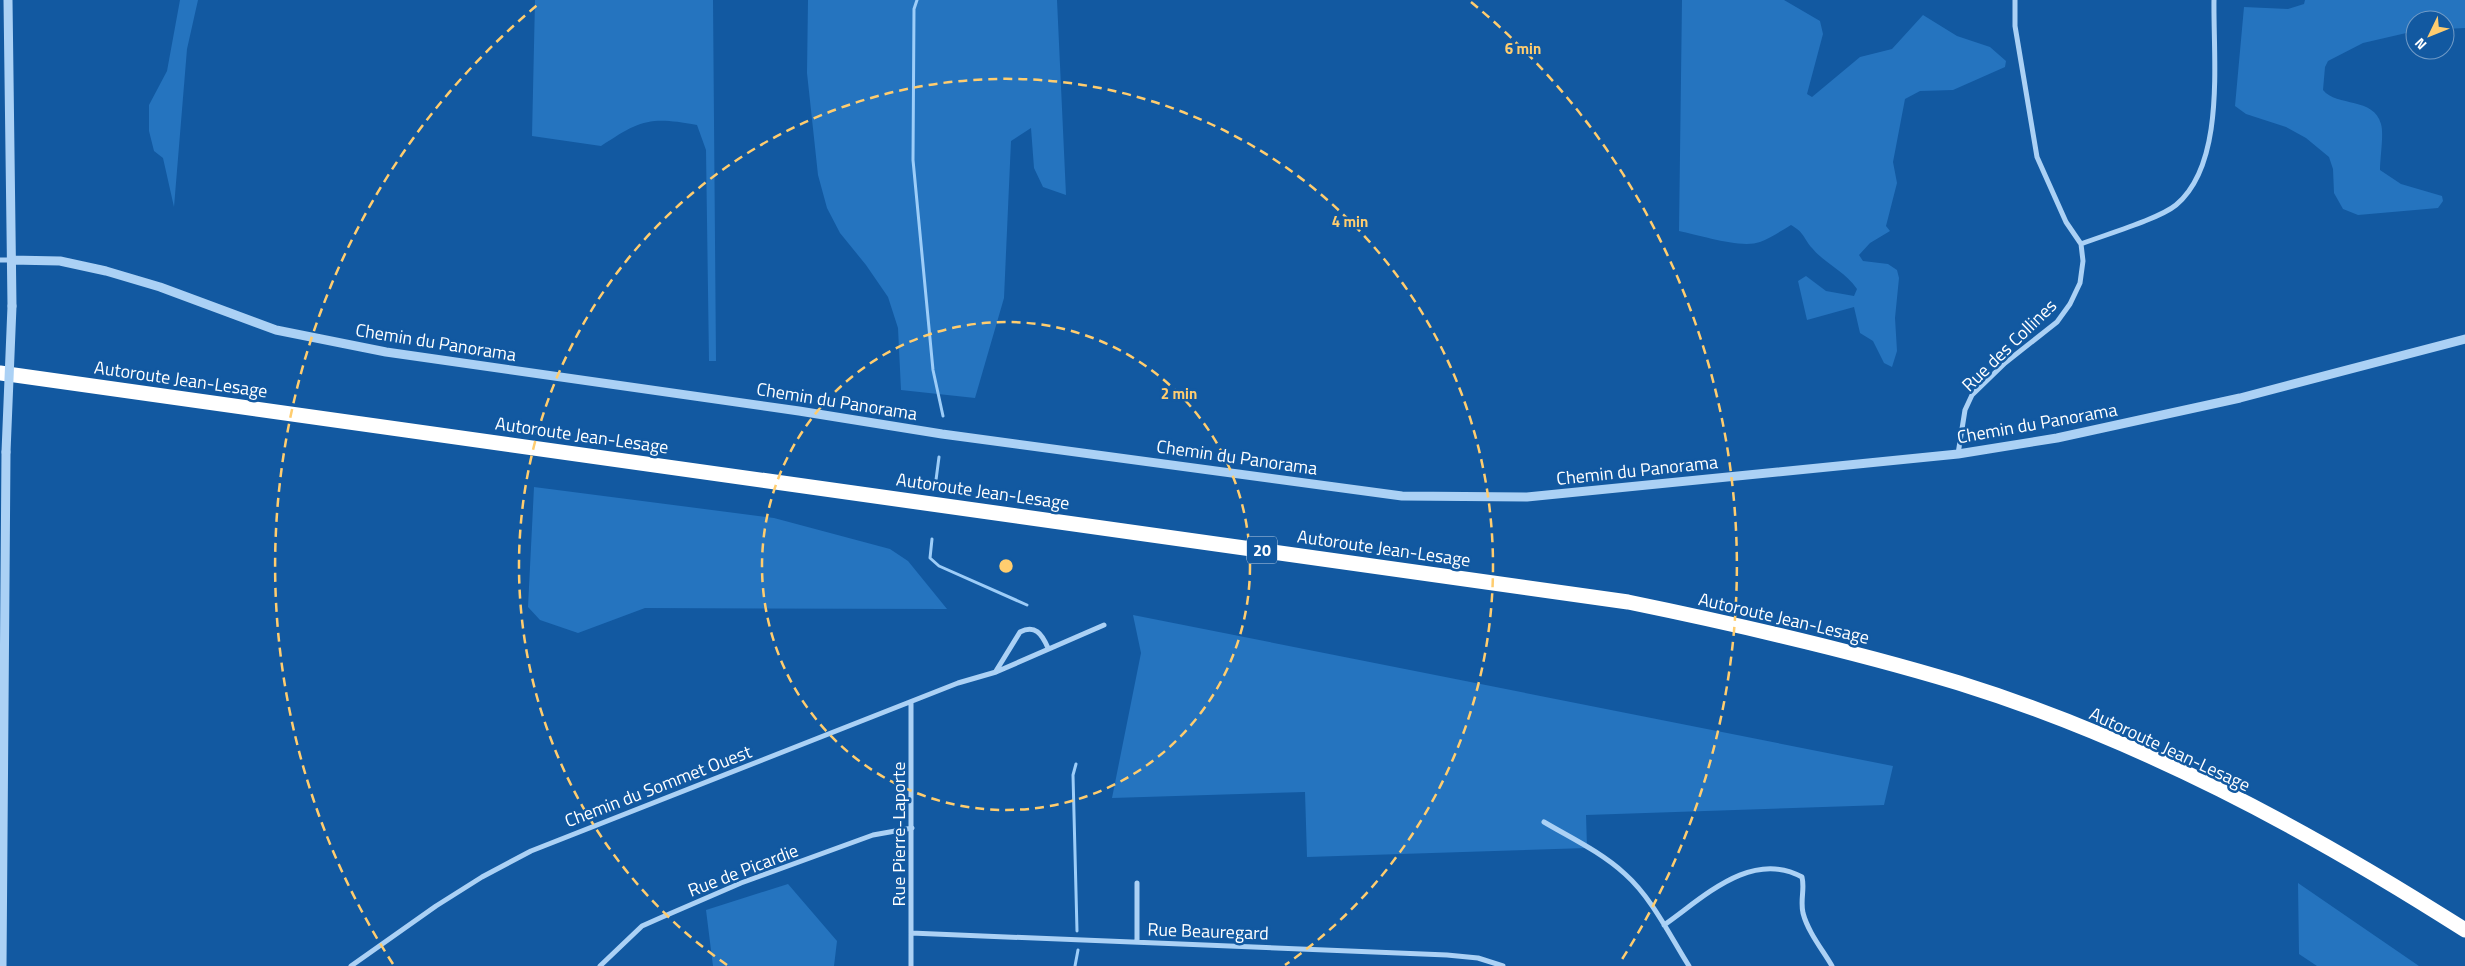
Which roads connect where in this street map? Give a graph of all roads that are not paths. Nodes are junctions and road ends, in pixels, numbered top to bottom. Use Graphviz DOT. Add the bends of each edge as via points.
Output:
graph roads {
  1 [pos="8,0"];
  2 [pos="2015,0"];
  3 [pos="2214,0"];
  4 [pos="2081,244"];
  5 [pos="0,260"];
  6 [pos="11,260"];
  7 [pos="2465,339"];
  8 [pos="0,373"];
  9 [pos="1958,454"];
  10 [pos="1104,625"];
  11 [pos="1048,648"];
  12 [pos="996,672"];
  13 [pos="911,702"];
  14 [pos="1544,822"];
  15 [pos="912,828"];
  16 [pos="1137,883"];
  17 [pos="1664,925"];
  18 [pos="2465,930"];
  19 [pos="911,932"];
  20 [pos="1137,942"];
  21 [pos="2,966"];
  22 [pos="351,966"];
  23 [pos="600,966"];
  24 [pos="911,966"];
  25 [pos="1503,966"];
  26 [pos="1689,966"];
  27 [pos="1832,966"];
  1 -- 6 [label="street"];
  2 -- 4 [label="street" via="2015,26 2037,158 2066,222"];
  3 -- 4 [label="street" via="2212,130 2201,171 2191,190 2175,206"];
  4 -- 9 [label="street, Rue des Collines" via="2081,276 2070,304 2057,322 2005,363 1972,395 1965,410"];
  5 -- 6 [label="street"];
  6 -- 9 [label="street, Chemin du Panorama" via="60,262 106,271 160,287 276,330 386,352 942,434 1402,496 1527,497"];
  6 -- 21 [label="street, bridge" via="6,452"];
  7 -- 9 [label="street, Chemin du Panorama" via="2240,398 2057,438"];
  8 -- 18 [label="highway, Autoroute Jean-Lesage / 20" via="1628,602 1813,641 1961,684 2068,722 2174,768 2300,831 2400,888"];
  10 -- 11 [label="street, Chemin du Sommet Ouest"];
  11 -- 12 [label="street, Chemin du Sommet Ouest"];
  11 -- 12 [label="street" via="1041,634 1025,629"];
  12 -- 13 [label="street, Chemin du Sommet Ouest"];
  13 -- 15 [label="street, Rue Pierre-Laporte"];
  13 -- 22 [label="street, Chemin du Sommet Ouest" via="530,851 436,906"];
  14 -- 17 [label="street" via="1610,860 1627,875"];
  15 -- 19 [label="street, Rue Pierre-Laporte"];
  15 -- 23 [label="street, Rue de Picardie" via="873,835 741,883 660,918 642,926"];
  16 -- 20 [label="street"];
  17 -- 26 [label="street"];
  17 -- 27 [label="street" via="1733,877 1753,870 1783,868 1802,877 1802,912"];
  19 -- 20 [label="street, Rue Beauregard"];
  19 -- 24 [label="street, Rue Pierre-Laporte"];
  20 -- 25 [label="street, Rue Beauregard" via="1447,955 1478,958"];
}
